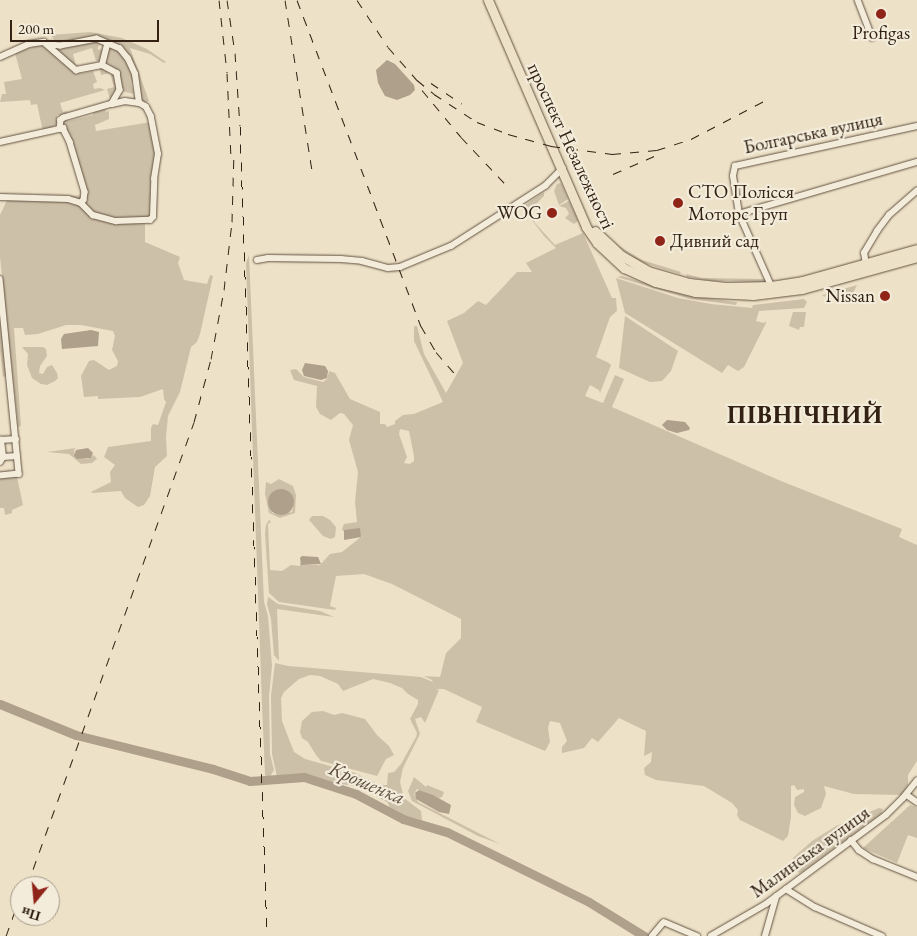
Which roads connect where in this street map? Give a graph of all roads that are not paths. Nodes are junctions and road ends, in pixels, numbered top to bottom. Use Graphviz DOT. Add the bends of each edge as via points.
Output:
graph roads {
  1 [pos="488,0"];
  2 [pos="493,0"];
  3 [pos="858,0"];
  4 [pos="872,37"];
  5 [pos="50,45"];
  6 [pos="107,45"];
  7 [pos="0,57"];
  8 [pos="102,65"];
  9 [pos="139,103"];
  10 [pos="112,104"];
  11 [pos="917,126"];
  12 [pos="61,129"];
  13 [pos="0,142"];
  14 [pos="917,162"];
  15 [pos="563,168"];
  16 [pos="917,191"];
  17 [pos="0,197"];
  18 [pos="81,203"];
  19 [pos="739,214"];
  20 [pos="917,249"];
  21 [pos="917,256"];
  22 [pos="257,260"];
  23 [pos="866,264"];
  24 [pos="0,279"];
  25 [pos="771,286"];
  26 [pos="16,439"];
  27 [pos="17,456"];
  28 [pos="1,460"];
  29 [pos="0,476"];
  30 [pos="917,781"];
  31 [pos="906,795"];
  32 [pos="917,802"];
  33 [pos="851,840"];
  34 [pos="917,877"];
  35 [pos="786,889"];
  36 [pos="777,896"];
  37 [pos="652,936"];
  38 [pos="697,936"];
  39 [pos="712,936"];
  40 [pos="765,936"];
  41 [pos="882,936"];
  1 -- 15 [label="main road, проспект Незалежності"];
  2 -- 15 [label="main road, проспект Незалежності"];
  3 -- 4 [label="street"];
  5 -- 6 [label="street" via="61,46 92,38"];
  5 -- 7 [label="street" via="37,42"];
  5 -- 8 [label="street" via="76,70"];
  6 -- 8 [label="street"];
  6 -- 9 [label="street" via="120,49 128,59"];
  8 -- 10 [label="street" via="117,73 121,87"];
  9 -- 10 [label="street" via="125,101"];
  9 -- 18 [label="street" via="146,107 151,117 158,154 153,217 123,222 96,217"];
  10 -- 12 [label="street" via="64,118"];
  11 -- 19 [label="street, Болгарська вулиця" via="736,165 733,176"];
  12 -- 13 [label="street"];
  12 -- 18 [label="street" via="70,142 85,192 86,197"];
  14 -- 19 [label="street"];
  15 -- 21 [label="main road, проспект Незалежності" via="586,227 608,255 638,275 682,289 732,295 783,292 842,279"];
  15 -- 22 [label="street" via="545,186 450,246 400,267 388,268 341,259"];
  15 -- 25 [label="main road, проспект Незалежності" via="596,233 630,262 658,275 701,285"];
  16 -- 23 [label="street" via="889,214 877,231 864,253"];
  17 -- 18 [label="street" via="60,198"];
  19 -- 25 [label="street"];
  20 -- 23 [label="main road, проспект Незалежності"];
  23 -- 25 [label="main road, проспект Незалежності" via="818,278"];
  24 -- 26 [label="street"];
  26 -- 27 [label="street"];
  26 -- 28 [label="street" via="1,440"];
  27 -- 28 [label="street"];
  27 -- 29 [label="street" via="20,474"];
  30 -- 31 [label="street, Малинська вулиця"];
  31 -- 32 [label="street"];
  31 -- 33 [label="street, Малинська вулиця" via="886,815"];
  33 -- 34 [label="street" via="873,859"];
  33 -- 35 [label="street, Малинська вулиця"];
  35 -- 36 [label="street, Малинська вулиця"];
  35 -- 41 [label="street" via="815,907"];
  36 -- 39 [label="street, Малинська вулиця"];
  36 -- 40 [label="street"];
  37 -- 38 [label="street" via="663,923"];
}
